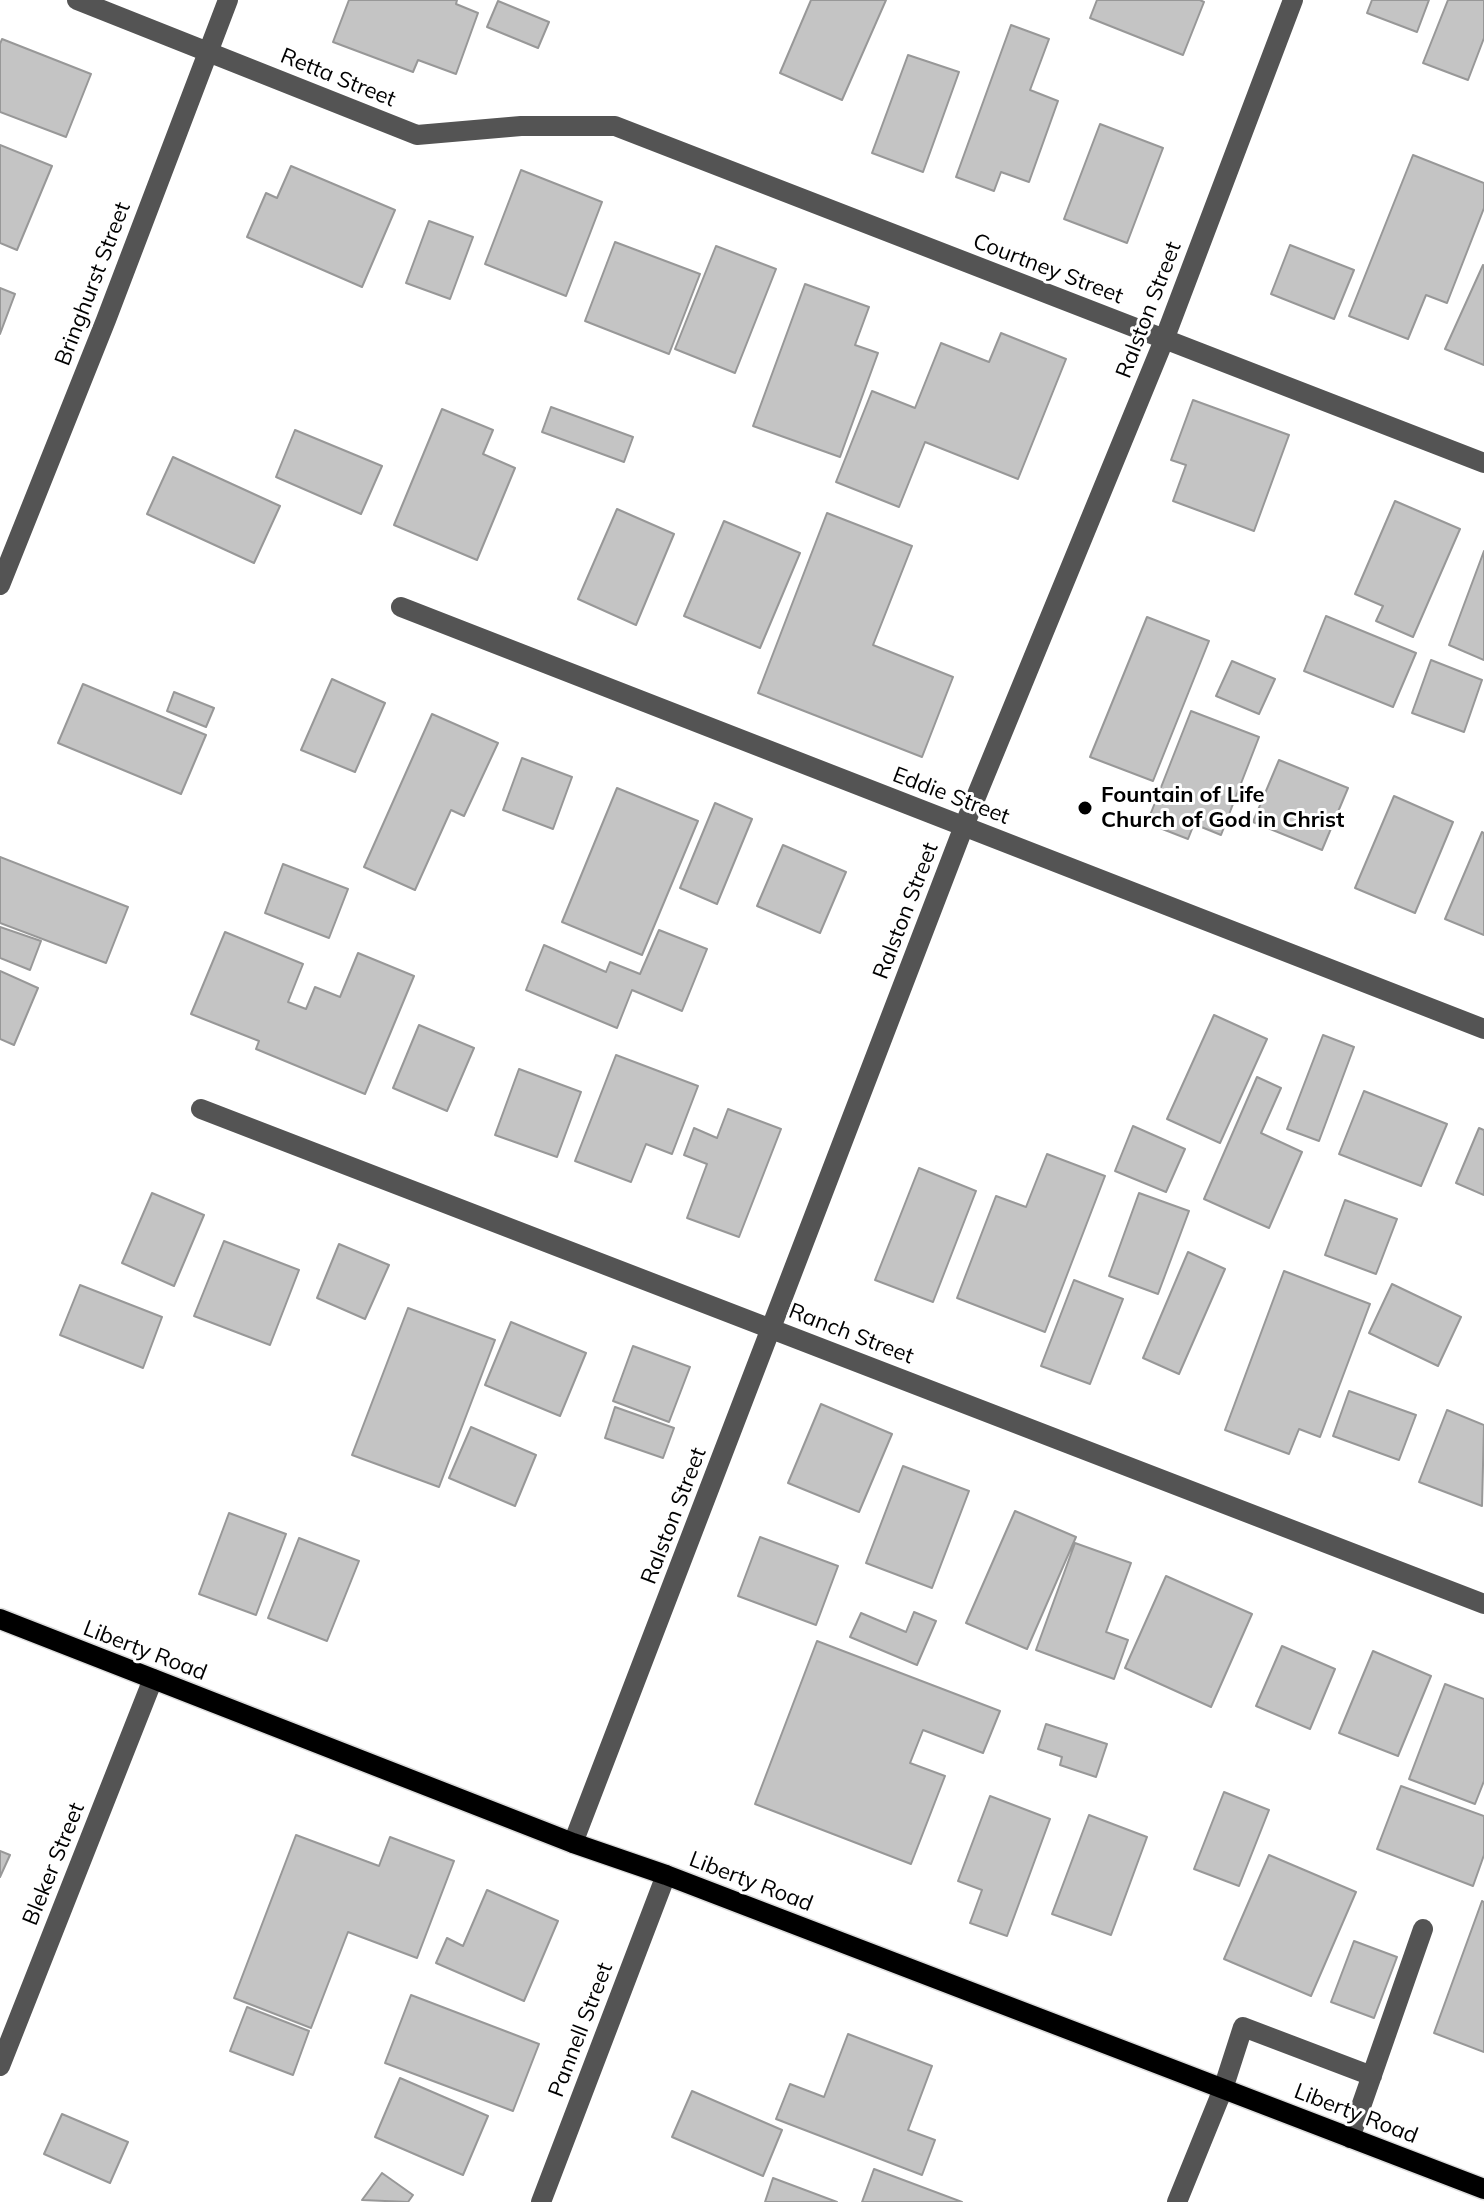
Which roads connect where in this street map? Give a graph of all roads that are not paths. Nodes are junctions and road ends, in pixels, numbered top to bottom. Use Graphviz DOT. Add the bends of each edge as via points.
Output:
graph roads {
  1 [pos="77,0"];
  2 [pos="228,0"];
  3 [pos="1293,0"];
  4 [pos="208,52"];
  5 [pos="594,126"];
  6 [pos="1164,340"];
  7 [pos="1484,463"];
  8 [pos="0,585"];
  9 [pos="401,607"];
  10 [pos="964,826"];
  11 [pos="1484,1029"];
  12 [pos="201,1109"];
  13 [pos="771,1329"];
  14 [pos="1484,1604"];
  15 [pos="0,1619"];
  16 [pos="153,1679"];
  17 [pos="573,1843"];
  18 [pos="666,1875"];
  19 [pos="1423,1929"];
  20 [pos="0,2066"];
  21 [pos="1372,2076"];
  22 [pos="1223,2089"];
  23 [pos="1350,2138"];
  24 [pos="1484,2189"];
  25 [pos="541,2202"];
  26 [pos="1177,2202"];
  1 -- 4 [label="street, Retta Street"];
  2 -- 4 [label="street, Bringhurst Street"];
  3 -- 6 [label="street, Ralston Street"];
  4 -- 5 [label="street, Retta Street" via="417,135"];
  4 -- 8 [label="street, Bringhurst Street"];
  5 -- 6 [label="street, Courtney Street" via="615,126"];
  6 -- 7 [label="street, Courtney Street"];
  6 -- 10 [label="street, Ralston Street"];
  9 -- 10 [label="street, Eddie Street"];
  10 -- 11 [label="street, Eddie Street"];
  10 -- 13 [label="street, Ralston Street"];
  12 -- 13 [label="street, Ranch Street"];
  13 -- 14 [label="street, Ranch Street"];
  13 -- 17 [label="street, Ralston Street"];
  15 -- 16 [label="main road, Liberty Road"];
  16 -- 17 [label="main road, Liberty Road"];
  16 -- 20 [label="street, Bleker Street"];
  17 -- 18 [label="main road, Liberty Road"];
  18 -- 22 [label="main road, Liberty Road"];
  18 -- 25 [label="street, Pannell Street"];
  19 -- 21 [label="street"];
  21 -- 22 [label="street" via="1243,2027"];
  21 -- 23 [label="street"];
  22 -- 23 [label="main road, Liberty Road"];
  22 -- 26 [label="street"];
  23 -- 24 [label="main road, Liberty Road"];
}
